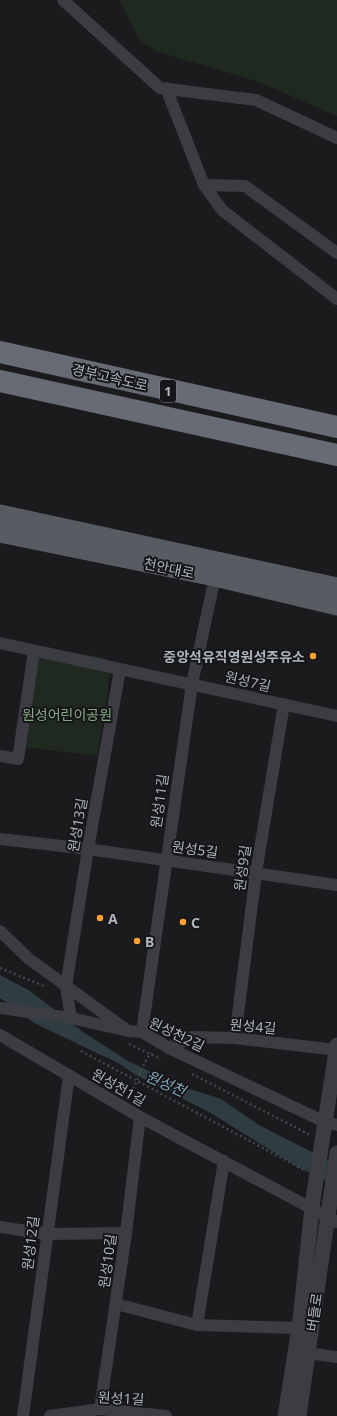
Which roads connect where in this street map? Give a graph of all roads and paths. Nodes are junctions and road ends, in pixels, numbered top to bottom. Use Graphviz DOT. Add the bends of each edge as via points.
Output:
graph roads {
  1 [pos="63,0"];
  2 [pos="166,88"];
  3 [pos="337,138"];
  4 [pos="204,184"];
  5 [pos="337,253"];
  6 [pos="337,299"];
  7 [pos="0,352"];
  8 [pos="0,381"];
  9 [pos="337,427"];
  10 [pos="337,455"];
  11 [pos="0,514"];
  12 [pos="0,533"];
  13 [pos="215,577"];
  14 [pos="337,587"];
  15 [pos="337,606"];
  16 [pos="0,643"];
  17 [pos="34,651"];
  18 [pos="120,670"];
  19 [pos="192,684"];
  20 [pos="284,704"];
  21 [pos="337,716"];
  22 [pos="0,756"];
  23 [pos="0,839"];
  24 [pos="88,849"];
  25 [pos="166,860"];
  26 [pos="256,873"];
  27 [pos="337,885"];
  28 [pos="0,931"];
  29 [pos="66,986"];
  30 [pos="0,1008"];
  31 [pos="71,1018"];
  32 [pos="128,1031"];
  33 [pos="142,1032"];
  34 [pos="0,1035"];
  35 [pos="235,1038"];
  36 [pos="169,1048"];
  37 [pos="337,1048"];
  38 [pos="81,1051"];
  39 [pos="152,1054"];
  40 [pos="69,1075"];
  41 [pos="137,1081"];
  42 [pos="124,1108"];
  43 [pos="140,1117"];
  44 [pos="329,1125"];
  45 [pos="337,1153"];
  46 [pos="224,1161"];
  47 [pos="310,1174"];
  48 [pos="313,1204"];
  49 [pos="331,1216"];
  50 [pos="0,1227"];
  51 [pos="126,1233"];
  52 [pos="46,1234"];
  53 [pos="116,1304"];
  54 [pos="196,1326"];
  55 [pos="299,1328"];
  56 [pos="308,1353"];
  57 [pos="337,1357"];
  58 [pos="100,1410"];
  59 [pos="23,1416"];
  60 [pos="50,1416"];
  61 [pos="166,1416"];
  62 [pos="285,1416"];
  63 [pos="299,1416"];
  1 -- 2 [label="street" via="160,88"];
  2 -- 3 [label="street" via="256,100"];
  2 -- 4 [label="street"];
  4 -- 5 [label="street" via="245,186"];
  4 -- 6 [label="street" via="222,210"];
  7 -- 9 [label="highway, 경부고속도로 / 1"];
  8 -- 10 [label="highway, 경부고속도로 / 1"];
  11 -- 14 [label="main road, 천안대로"];
  12 -- 13 [label="main road, 천안대로"];
  13 -- 15 [label="main road, 천안대로"];
  13 -- 19 [label="street, 원성11길"];
  16 -- 17 [label="street, 원성7길"];
  17 -- 18 [label="street, 원성7길"];
  17 -- 22 [label="street" via="18,758"];
  18 -- 19 [label="street, 원성7길"];
  18 -- 24 [label="street, 원성13길"];
  19 -- 20 [label="street, 원성7길"];
  19 -- 25 [label="street, 원성11길"];
  20 -- 21 [label="street, 원성7길"];
  20 -- 26 [label="street, 원성9길"];
  23 -- 24 [label="street, 원성5길"];
  24 -- 25 [label="street, 원성5길"];
  24 -- 29 [label="street, 원성13길"];
  25 -- 26 [label="street, 원성5길"];
  25 -- 33 [label="street, 원성11길"];
  26 -- 27 [label="street, 원성5길"];
  26 -- 35 [label="street, 원성9길"];
  28 -- 29 [label="street, 원성천2길" via="29,959"];
  29 -- 31 [label="street, 원성13길, bridge"];
  29 -- 32 [label="street, 원성천2길"];
  30 -- 31 [label="street, bridge"];
  31 -- 32 [label="street, bridge"];
  32 -- 33 [label="street, 원성천2길"];
  33 -- 36 [label="street, 원성천2길"];
  34 -- 40 [label="street, 원성천1길"];
  35 -- 36 [label="street, 원성4길" via="192,1037"];
  35 -- 37 [label="street, 원성4길"];
  36 -- 44 [label="street, 원성천2길"];
  37 -- 44 [label="street"];
  38 -- 41 [label="path"];
  39 -- 41 [label="path" via="147,1058"];
  40 -- 42 [label="street, 원성천1길"];
  40 -- 52 [label="street, 원성12길"];
  41 -- 42 [label="path"];
  41 -- 47 [label="path"];
  42 -- 43 [label="street, 원성천1길"];
  43 -- 46 [label="street, 원성천1길"];
  43 -- 51 [label="street, 원성10길"];
  44 -- 48 [label="street, 버들로, bridge"];
  45 -- 49 [label="street, 버들로, bridge"];
  46 -- 48 [label="street, 원성천1길"];
  46 -- 54 [label="street"];
  48 -- 49 [label="street, 원성천1길"];
  48 -- 55 [label="street, 버들로"];
  49 -- 56 [label="street, 버들로"];
  50 -- 52 [label="street"];
  51 -- 52 [label="street"];
  51 -- 53 [label="street, 원성10길"];
  52 -- 59 [label="street, 원성12길"];
  53 -- 54 [label="street, 버들로"];
  53 -- 58 [label="street, 원성10길"];
  54 -- 55 [label="street, 버들로"];
  55 -- 62 [label="street, 버들로"];
  56 -- 57 [label="street"];
  56 -- 63 [label="street, 버들로"];
  58 -- 60 [label="street, 원성1길"];
  58 -- 61 [label="street, 원성1길"];
}
